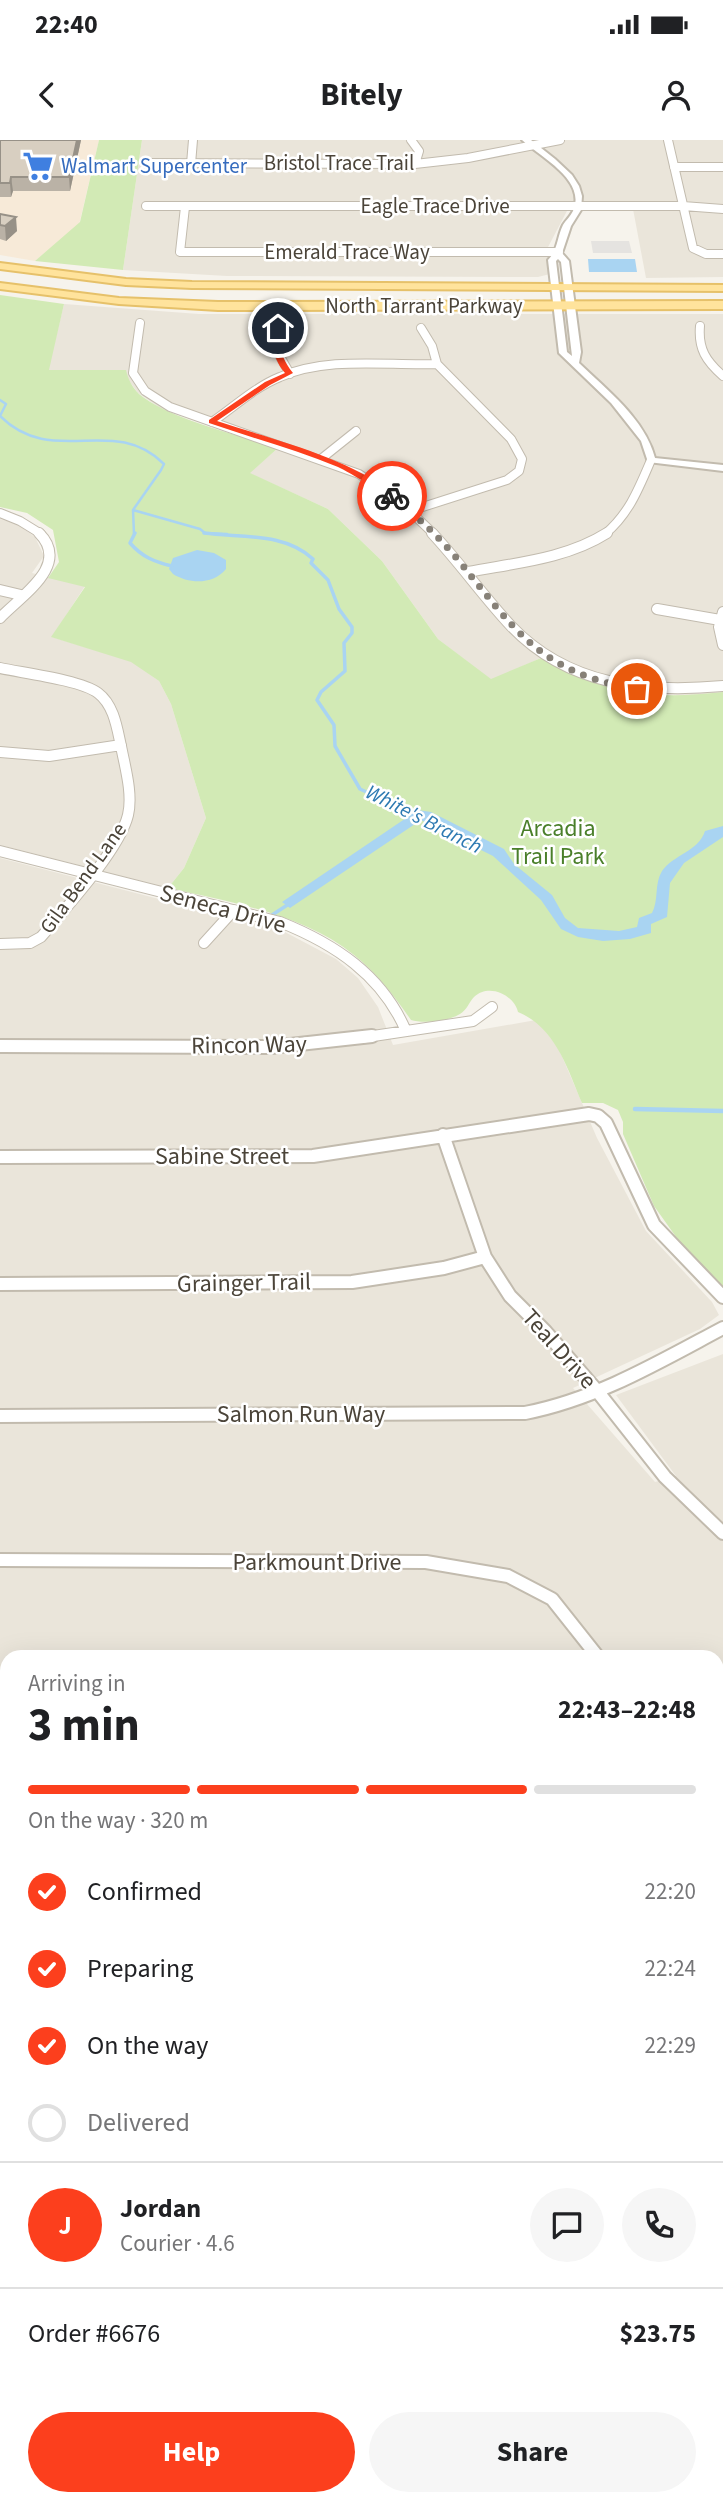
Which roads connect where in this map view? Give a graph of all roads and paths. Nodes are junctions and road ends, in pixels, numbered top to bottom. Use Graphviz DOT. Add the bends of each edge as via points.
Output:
graph roads {
  1 [pos="193,140"];
  2 [pos="411,140"];
  3 [pos="560,140"];
  4 [pos="668,140"];
  5 [pos="529,142"];
  6 [pos="145,163"];
  7 [pos="191,163"];
  8 [pos="415,163"];
  9 [pos="674,167"];
  10 [pos="723,167"];
  11 [pos="146,206"];
  12 [pos="579,206"];
  13 [pos="683,206"];
  14 [pos="185,207"];
  15 [pos="723,209"];
  16 [pos="559,254"];
  17 [pos="723,254"];
  18 [pos="0,267"];
  19 [pos="16,269"];
  20 [pos="0,275"];
  21 [pos="0,286"];
  22 [pos="554,288"];
  23 [pos="569,288"];
  24 [pos="723,288"];
  25 [pos="556,305"];
  26 [pos="572,305"];
  27 [pos="723,305"];
  28 [pos="139,323"];
  29 [pos="700,326"];
  30 [pos="278,328"];
  31 [pos="421,328"];
  32 [pos="575,362"];
  33 [pos="437,364"];
  34 [pos="290,373"];
  35 [pos="723,376"];
  36 [pos="212,422"];
  37 [pos="356,430"];
  38 [pos="321,459"];
  39 [pos="651,460"];
  40 [pos="723,468"];
  41 [pos="410,511"];
  42 [pos="0,513"];
  43 [pos="468,572"];
  44 [pos="0,590"];
  45 [pos="21,595"];
  46 [pos="657,609"];
  47 [pos="721,616"];
  48 [pos="0,618"];
  49 [pos="723,645"];
  50 [pos="0,668"];
  51 [pos="723,686"];
  52 [pos="121,746"];
  53 [pos="0,752"];
  54 [pos="0,851"];
  55 [pos="90,874"];
  56 [pos="234,910"];
  57 [pos="204,943"];
  58 [pos="0,944"];
  59 [pos="492,1007"];
  60 [pos="406,1031"];
  61 [pos="0,1046"];
  62 [pos="443,1135"];
  63 [pos="0,1157"];
  64 [pos="485,1257"];
  65 [pos="0,1284"];
  66 [pos="723,1297"];
  67 [pos="723,1328"];
  68 [pos="598,1392"];
  69 [pos="0,1416"];
  70 [pos="723,1534"];
  71 [pos="0,1560"];
  72 [pos="592,1650"];
  1 -- 7 [label="street"];
  2 -- 8 [label="street" via="419,151"];
  3 -- 5 [label="street, Bristol Trace Trail"];
  4 -- 9 [label="street"];
  5 -- 8 [label="street, Bristol Trace Trail" via="468,158"];
  5 -- 12 [label="street" via="571,181"];
  6 -- 7 [label="street, Bristol Trace Trail"];
  7 -- 8 [label="street, Bristol Trace Trail"];
  9 -- 10 [label="street"];
  9 -- 13 [label="street"];
  11 -- 14 [label="street, Eagle Trace Drive"];
  12 -- 13 [label="street, Eagle Trace Drive"];
  12 -- 14 [label="street, Eagle Trace Drive"];
  12 -- 16 [label="street"];
  13 -- 15 [label="street, Eagle Trace Drive"];
  13 -- 17 [label="street" via="691,243 699,252"];
  14 -- 16 [label="street, Emerald Trace Way" via="180,252"];
  16 -- 22 [label="street" via="552,260"];
  16 -- 23 [label="street" via="565,261"];
  18 -- 19 [label="main road, North Tarrant Parkway"];
  19 -- 20 [label="main road"];
  19 -- 22 [label="main road, North Tarrant Parkway" via="191,285"];
  21 -- 25 [label="main road, North Tarrant Parkway" via="119,301 218,306"];
  22 -- 23 [label="main road, North Tarrant Parkway"];
  22 -- 25 [label="street"];
  23 -- 24 [label="main road, North Tarrant Parkway"];
  23 -- 26 [label="street"];
  25 -- 26 [label="main road, North Tarrant Parkway"];
  25 -- 32 [label="street" via="564,353"];
  26 -- 27 [label="main road, North Tarrant Parkway"];
  26 -- 32 [label="street"];
  28 -- 36 [label="street" via="132,366 139,384 161,403"];
  29 -- 35 [label="street" via="701,350"];
  30 -- 34 [label="street" via="279,362"];
  31 -- 33 [label="street"];
  32 -- 39 [label="street" via="646,441"];
  33 -- 34 [label="street" via="332,366"];
  33 -- 41 [label="street" via="511,439 520,452 521,465 496,485"];
  34 -- 36 [label="street"];
  36 -- 38 [label="street"];
  37 -- 38 [label="street"];
  38 -- 41 [label="street" via="375,483"];
  39 -- 40 [label="street"];
  39 -- 43 [label="street" via="624,514 601,537 574,549"];
  41 -- 43 [label="street"];
  42 -- 45 [label="street" via="25,521 45,536 51,556 47,569"];
  43 -- 51 [label="street" via="518,633 570,670 637,689"];
  44 -- 45 [label="street"];
  45 -- 48 [label="street"];
  46 -- 47 [label="street"];
  47 -- 49 [label="street"];
  50 -- 52 [label="street, Gila Bend Lane" via="104,695"];
  52 -- 53 [label="street" via="49,756"];
  52 -- 55 [label="street, Gila Bend Lane" via="128,813 124,828"];
  54 -- 55 [label="street, Seneca Drive"];
  55 -- 56 [label="street, Seneca Drive"];
  55 -- 58 [label="street, Gila Bend Lane" via="41,937 30,943"];
  56 -- 57 [label="street"];
  56 -- 60 [label="street, Seneca Drive" via="297,928 339,950 391,1001"];
  59 -- 60 [label="street, Rincon Way" via="473,1021"];
  60 -- 61 [label="street, Rincon Way" via="272,1047"];
  62 -- 63 [label="street, Sabine Street" via="313,1156"];
  62 -- 64 [label="street, Teal Drive"];
  62 -- 66 [label="street, Sabine Street" via="560,1116 598,1116 606,1123 654,1225"];
  64 -- 65 [label="street, Grainger Trail" via="352,1282"];
  64 -- 68 [label="street, Teal Drive" via="510,1296"];
  67 -- 68 [label="street, Salmon Run Way"];
  68 -- 69 [label="street, Salmon Run Way" via="554,1410 525,1413"];
  68 -- 70 [label="street, Teal Drive" via="665,1477"];
  71 -- 72 [label="street, Parkmount Drive" via="426,1562 508,1576 552,1599"];
}
